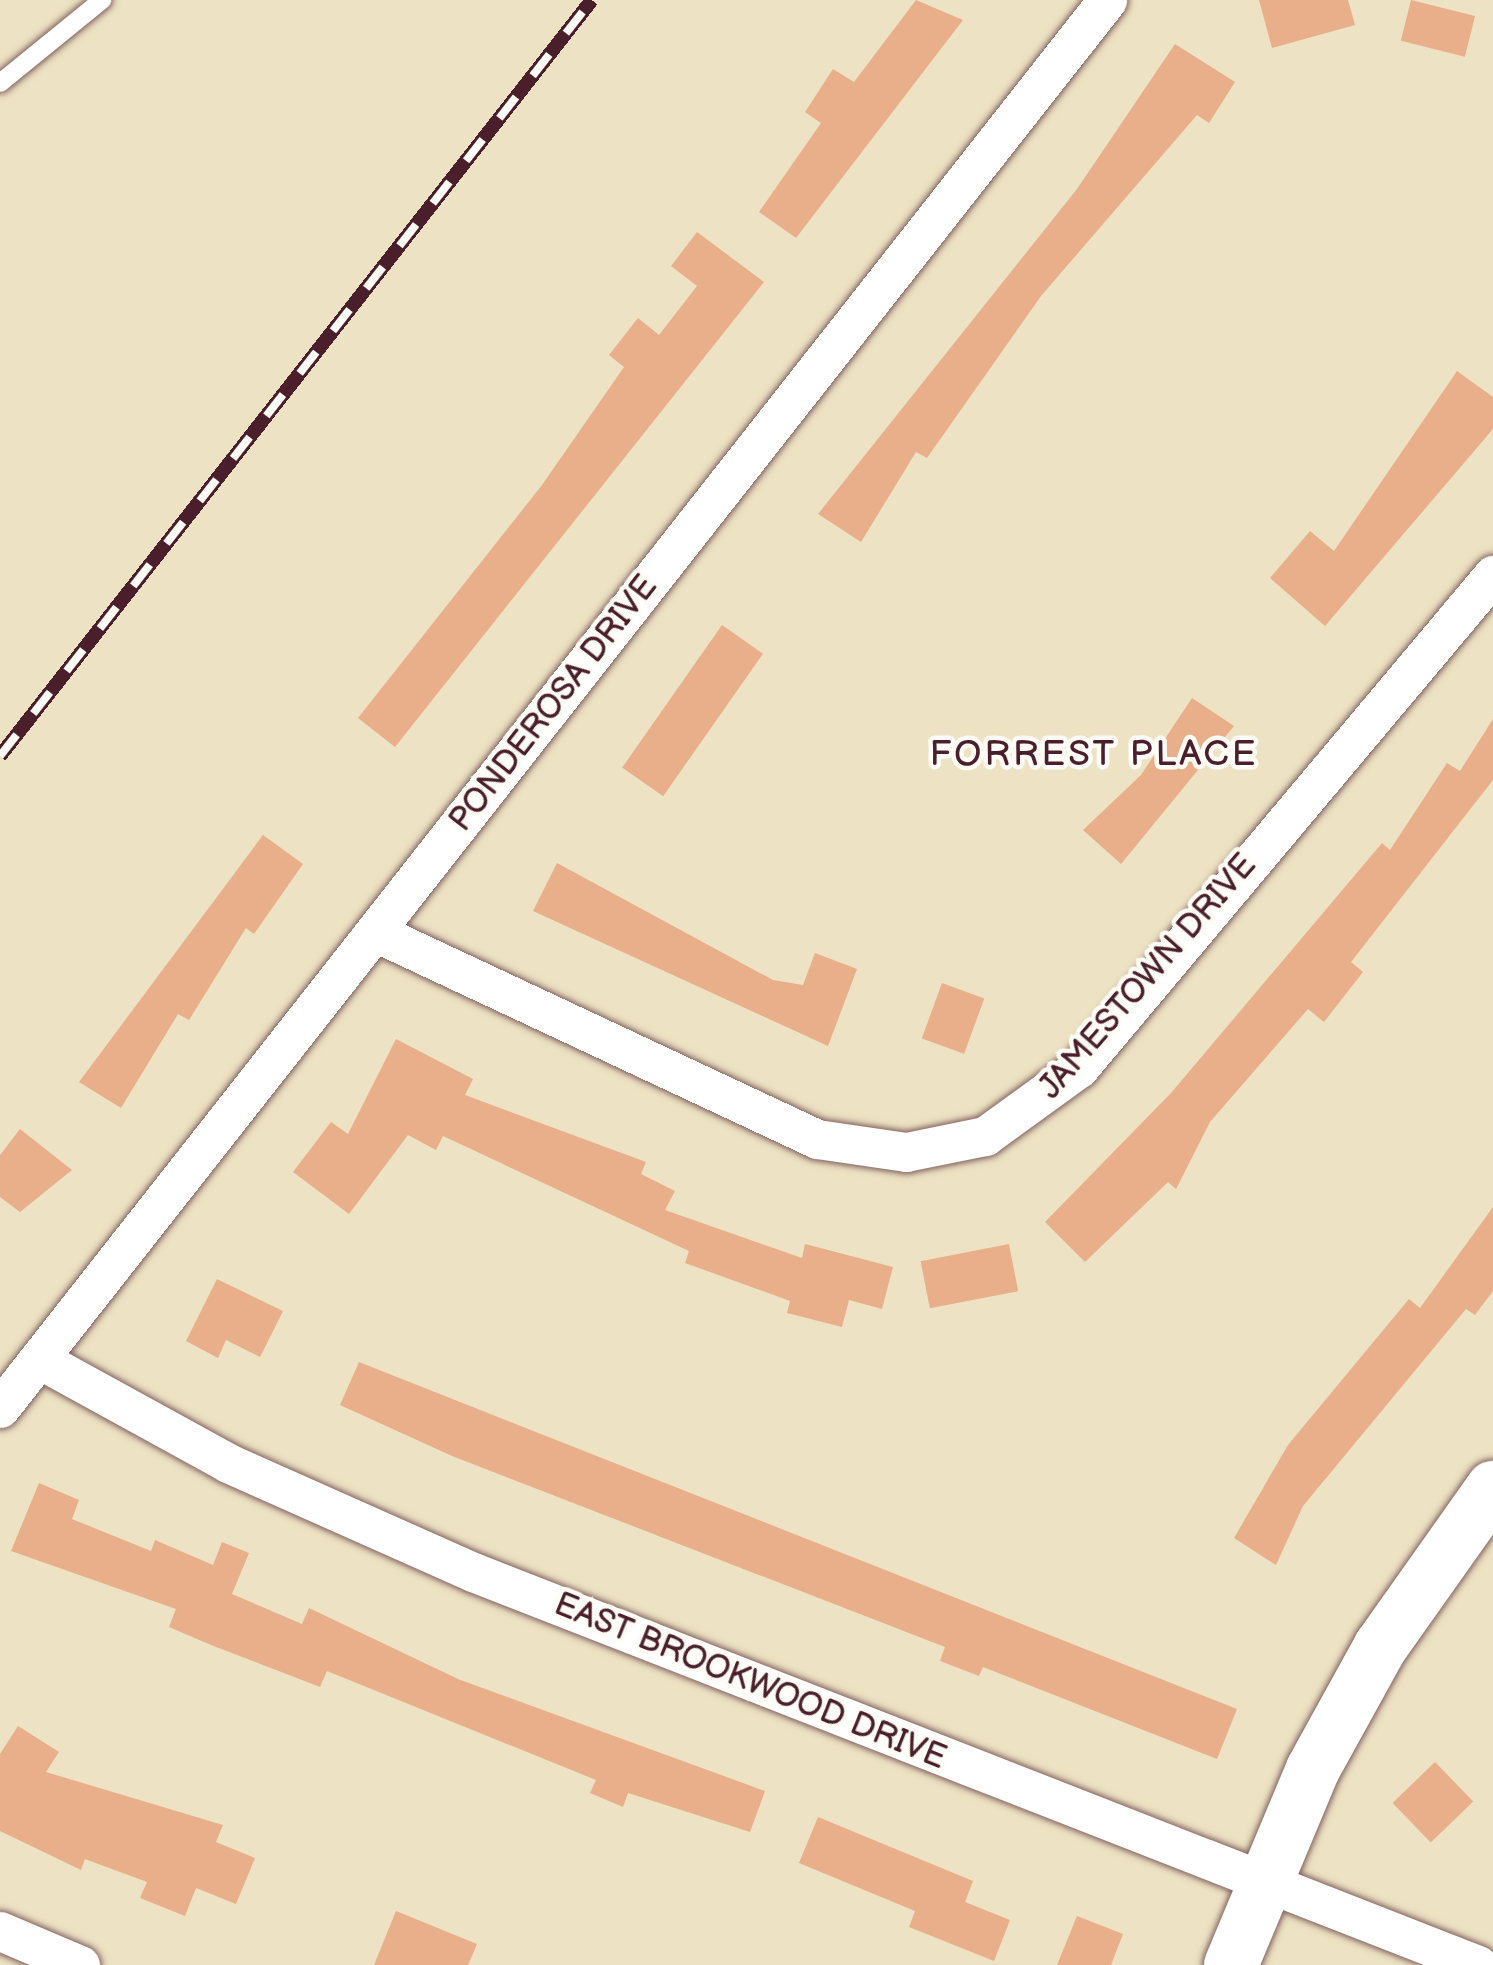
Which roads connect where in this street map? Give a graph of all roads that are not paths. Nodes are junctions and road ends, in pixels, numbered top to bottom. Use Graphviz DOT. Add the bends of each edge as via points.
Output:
graph roads {
  1 [pos="102,0"];
  2 [pos="1107,0"];
  3 [pos="0,83"];
  4 [pos="1493,575"];
  5 [pos="375,932"];
  6 [pos="39,1359"];
  7 [pos="0,1408"];
  8 [pos="1493,1488"];
  9 [pos="1267,1882"];
  10 [pos="0,1931"];
  11 [pos="80,1965"];
  12 [pos="1231,1965"];
  13 [pos="1478,1965"];
  1 -- 3 [label="lane"];
  2 -- 5 [label="street, PONDEROSA DRIVE"];
  4 -- 5 [label="street, JAMESTOWN DRIVE" via="1079,1068 985,1136 906,1152 818,1138"];
  5 -- 6 [label="street, PONDEROSA DRIVE"];
  6 -- 7 [label="street, PONDEROSA DRIVE"];
  6 -- 9 [label="street, EAST BROOKWOOD DRIVE" via="228,1462 473,1572"];
  8 -- 9 [label="main road" via="1381,1646"];
  9 -- 12 [label="main road"];
  9 -- 13 [label="street, EAST BROOKWOOD DRIVE"];
  10 -- 11 [label="street"];
}
